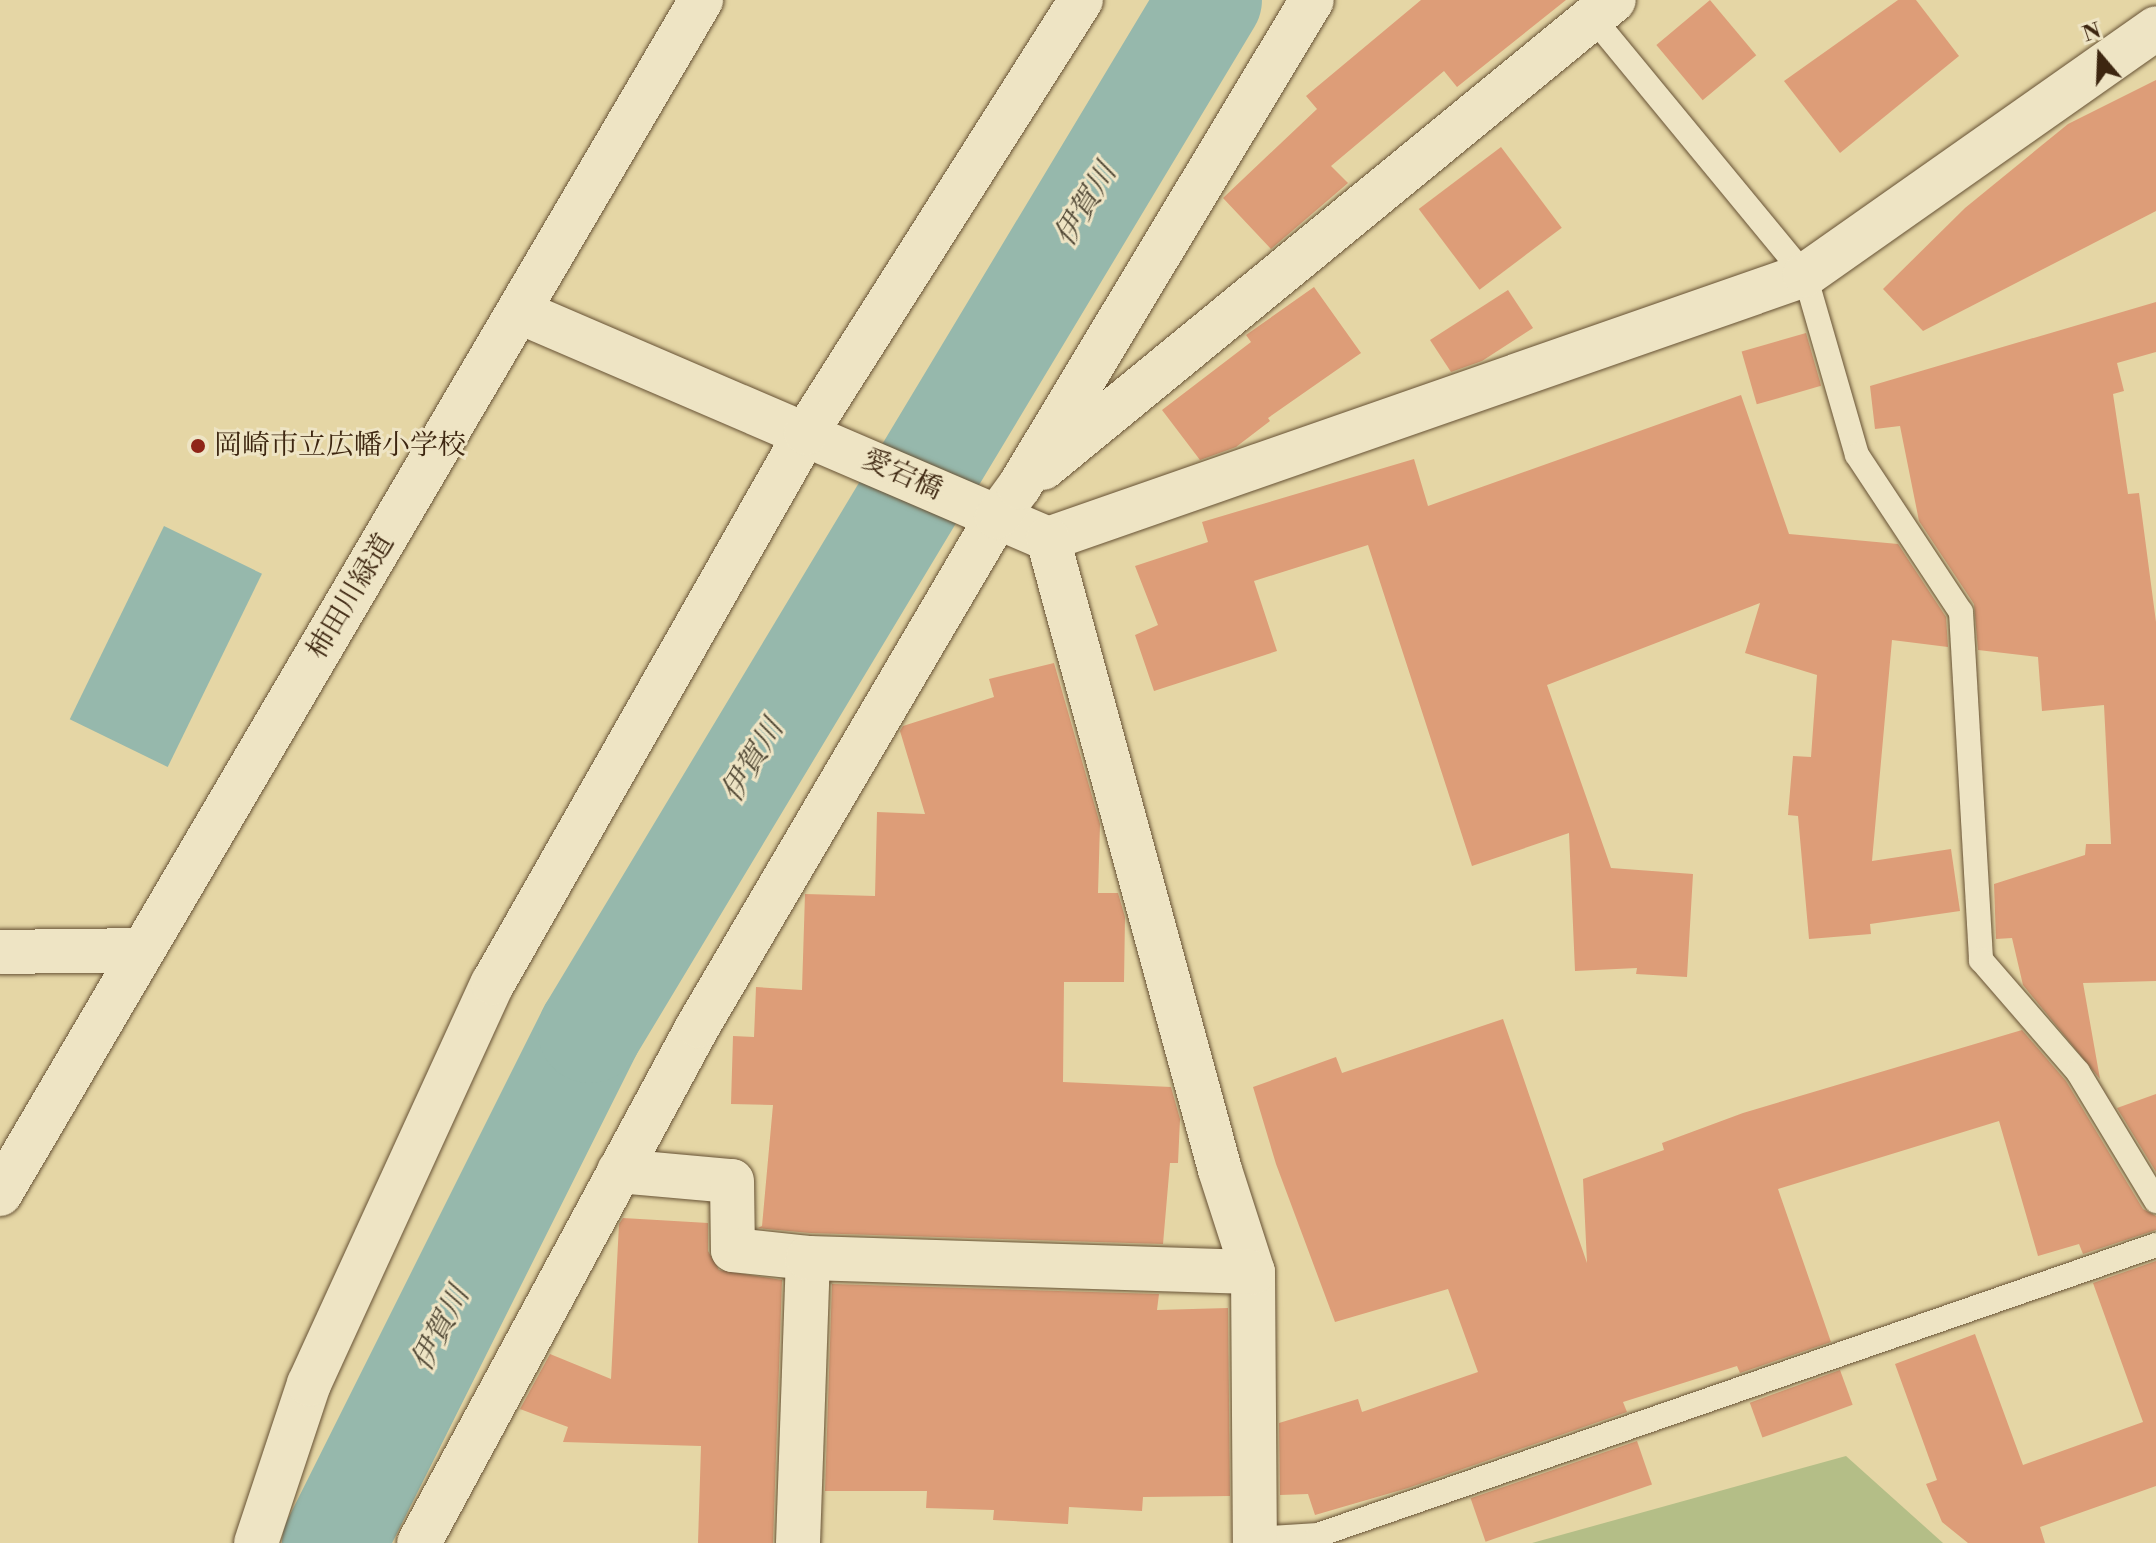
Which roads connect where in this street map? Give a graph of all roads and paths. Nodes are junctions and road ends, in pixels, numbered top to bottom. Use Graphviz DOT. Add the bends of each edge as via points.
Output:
graph roads {
  1 [pos="701,0"];
  2 [pos="1081,0"];
  3 [pos="1312,0"];
  4 [pos="1604,9"];
  5 [pos="2156,28"];
  6 [pos="1805,275"];
  7 [pos="520,312"];
  8 [pos="806,433"];
  9 [pos="1008,502"];
  10 [pos="1048,539"];
  11 [pos="142,950"];
  12 [pos="0,952"];
  13 [pos="619,1171"];
  14 [pos="0,1194"];
  15 [pos="2156,1201"];
  16 [pos="2156,1245"];
  17 [pos="808,1258"];
  18 [pos="1253,1272"];
  19 [pos="1255,1541"];
  20 [pos="256,1543"];
  21 [pos="419,1543"];
  22 [pos="798,1543"];
  1 -- 7 [label="street, 柿田川緑道"];
  2 -- 8 [label="street"];
  3 -- 9 [label="street"];
  4 -- 6 [label="lane"];
  4 -- 9 [label="street"];
  5 -- 6 [label="street"];
  6 -- 10 [label="street"];
  6 -- 15 [label="lane" via="1857,455 1961,612 1981,960 2078,1072"];
  7 -- 8 [label="street, 愛宕橋"];
  7 -- 11 [label="street, 柿田川緑道"];
  8 -- 9 [label="street, 愛宕橋"];
  8 -- 20 [label="street" via="493,983 309,1384"];
  9 -- 10 [label="street, 愛宕橋"];
  9 -- 13 [label="street" via="698,1026"];
  10 -- 18 [label="street" via="1220,1170"];
  11 -- 12 [label="street"];
  11 -- 14 [label="street, 柿田川緑道"];
  13 -- 17 [label="street" via="732,1181 733,1250"];
  13 -- 21 [label="street"];
  16 -- 19 [label="lane" via="1318,1535"];
  17 -- 18 [label="street"];
  17 -- 22 [label="street"];
  18 -- 19 [label="street"];
}
